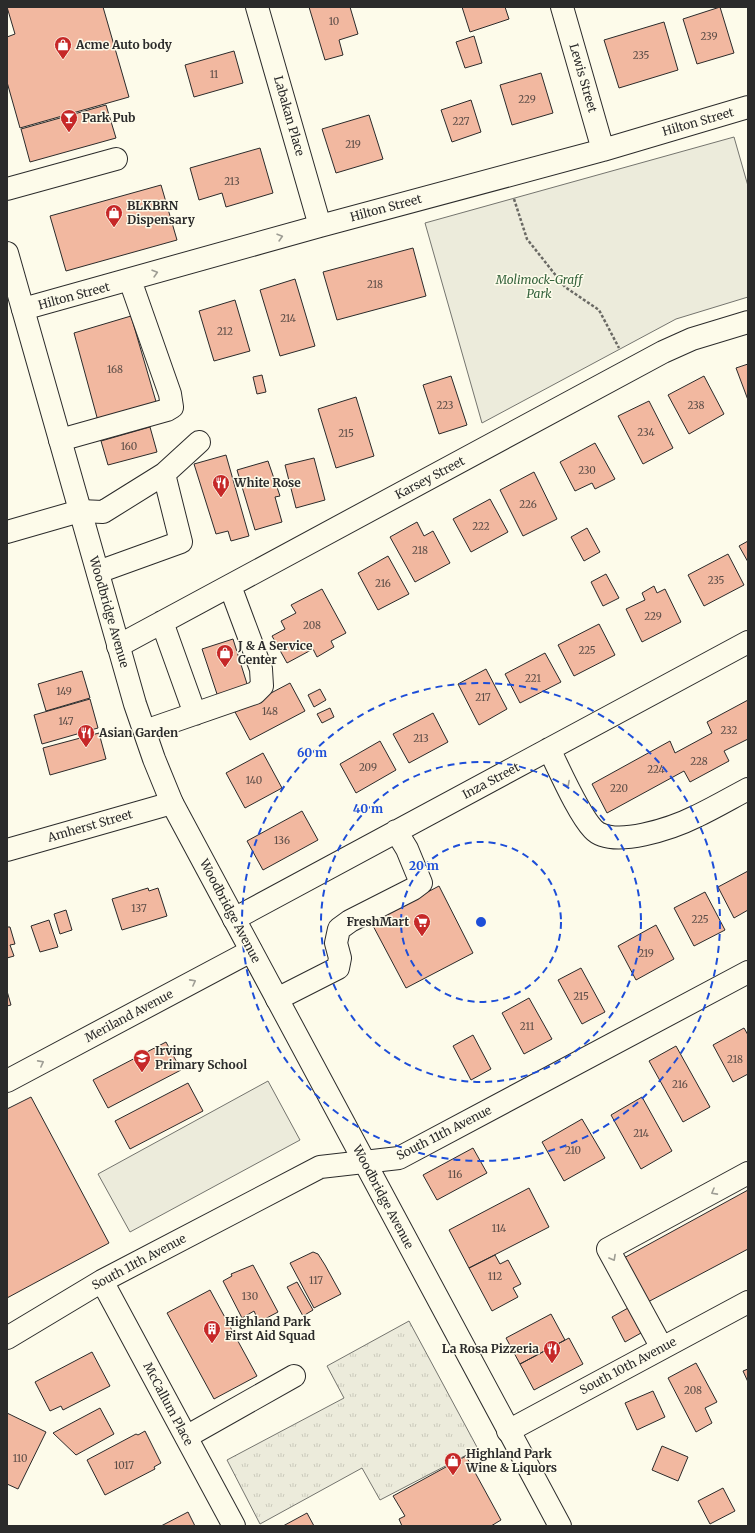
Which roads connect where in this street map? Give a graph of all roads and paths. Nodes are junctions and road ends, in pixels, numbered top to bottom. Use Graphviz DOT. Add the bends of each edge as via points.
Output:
graph roads {
  1 [pos="257,7"];
  2 [pos="562,7"];
  3 [pos="748,107"];
  4 [pos="603,150"];
  5 [pos="116,160"];
  6 [pos="507,176"];
  7 [pos="7,189"];
  8 [pos="320,226"];
  9 [pos="7,253"];
  10 [pos="130,280"];
  11 [pos="23,309"];
  12 [pos="748,322"];
  13 [pos="630,369"];
  14 [pos="60,440"];
  15 [pos="199,442"];
  16 [pos="164,474"];
  17 [pos="80,511"];
  18 [pos="7,532"];
  19 [pos="98,572"];
  20 [pos="230,586"];
  21 [pos="162,622"];
  22 [pos="748,642"];
  23 [pos="118,646"];
  24 [pos="195,714"];
  25 [pos="146,732"];
  26 [pos="549,749"];
  27 [pos="748,789"];
  28 [pos="172,803"];
  29 [pos="396,832"];
  30 [pos="7,850"];
  31 [pos="234,919"];
  32 [pos="251,951"];
  33 [pos="748,972"];
  34 [pos="277,999"];
  35 [pos="7,1081"];
  36 [pos="364,1162"];
  37 [pos="748,1173"];
  38 [pos="102,1281"];
  39 [pos="748,1302"];
  40 [pos="7,1338"];
  41 [pos="662,1348"];
  42 [pos="294,1376"];
  43 [pos="508,1431"];
  44 [pos="186,1437"];
  45 [pos="556,1525"];
  46 [pos="234,1526"];
  1 -- 8 [label="street, Labakan Place"];
  2 -- 4 [label="street, Lewis Street"];
  3 -- 4 [label="street, Hilton Street"];
  4 -- 6 [label="street, Hilton Street"];
  5 -- 7 [label="street"];
  6 -- 8 [label="street, Hilton Street"];
  6 -- 13 [label="path" via="528,239 565,287 599,310"];
  10 -- 8 [label="street, Hilton Street, one-way"];
  9 -- 11 [label="street, Woodbridge Avenue"];
  10 -- 11 [label="street, Hilton Street"];
  10 -- 14 [label="street" via="170,394 172,407"];
  11 -- 14 [label="street, Woodbridge Avenue"];
  12 -- 13 [label="street, Karsey Street" via="692,339"];
  13 -- 20 [label="street, Karsey Street"];
  14 -- 17 [label="street, Woodbridge Avenue"];
  15 -- 16 [label="street"];
  16 -- 17 [label="street" via="103,512"];
  16 -- 19 [label="street" via="181,542"];
  17 -- 18 [label="street"];
  17 -- 19 [label="street, Woodbridge Avenue"];
  19 -- 23 [label="street, Woodbridge Avenue"];
  20 -- 21 [label="street, Karsey Street"];
  20 -- 24 [label="street" via="261,669 262,686 255,693"];
  21 -- 23 [label="street, Karsey Street"];
  21 -- 24 [label="street"];
  22 -- 26 [label="street, Inza Street"];
  23 -- 25 [label="street, Woodbridge Avenue"];
  24 -- 25 [label="street"];
  25 -- 28 [label="street, Woodbridge Avenue"];
  26 -- 27 [label="street, one-way" via="582,812 593,830 602,836 620,838 657,831 696,817"];
  26 -- 29 [label="street, Inza Street"];
  28 -- 30 [label="street, Amherst Street"];
  28 -- 31 [label="street, Woodbridge Avenue"];
  29 -- 31 [label="street, Inza Street"];
  29 -- 34 [label="street" via="407,849 421,883 339,929 336,943 340,958 338,968"];
  31 -- 32 [label="street, Woodbridge Avenue"];
  32 -- 34 [label="street, Woodbridge Avenue"];
  35 -- 32 [label="street, Meriland Avenue, one-way"];
  33 -- 36 [label="street, South 11th Avenue" via="398,1158"];
  34 -- 36 [label="street, Woodbridge Avenue"];
  36 -- 38 [label="street, South 11th Avenue" via="320,1167"];
  36 -- 43 [label="street, Woodbridge Avenue"];
  37 -- 41 [label="street, one-way" via="608,1249"];
  38 -- 40 [label="street, South 11th Avenue"];
  38 -- 44 [label="street, McCallum Place"];
  39 -- 41 [label="street, South 10th Avenue"];
  41 -- 43 [label="street, South 10th Avenue"];
  42 -- 44 [label="street"];
  43 -- 45 [label="street, Woodbridge Avenue"];
  44 -- 46 [label="street, McCallum Place"];
}
